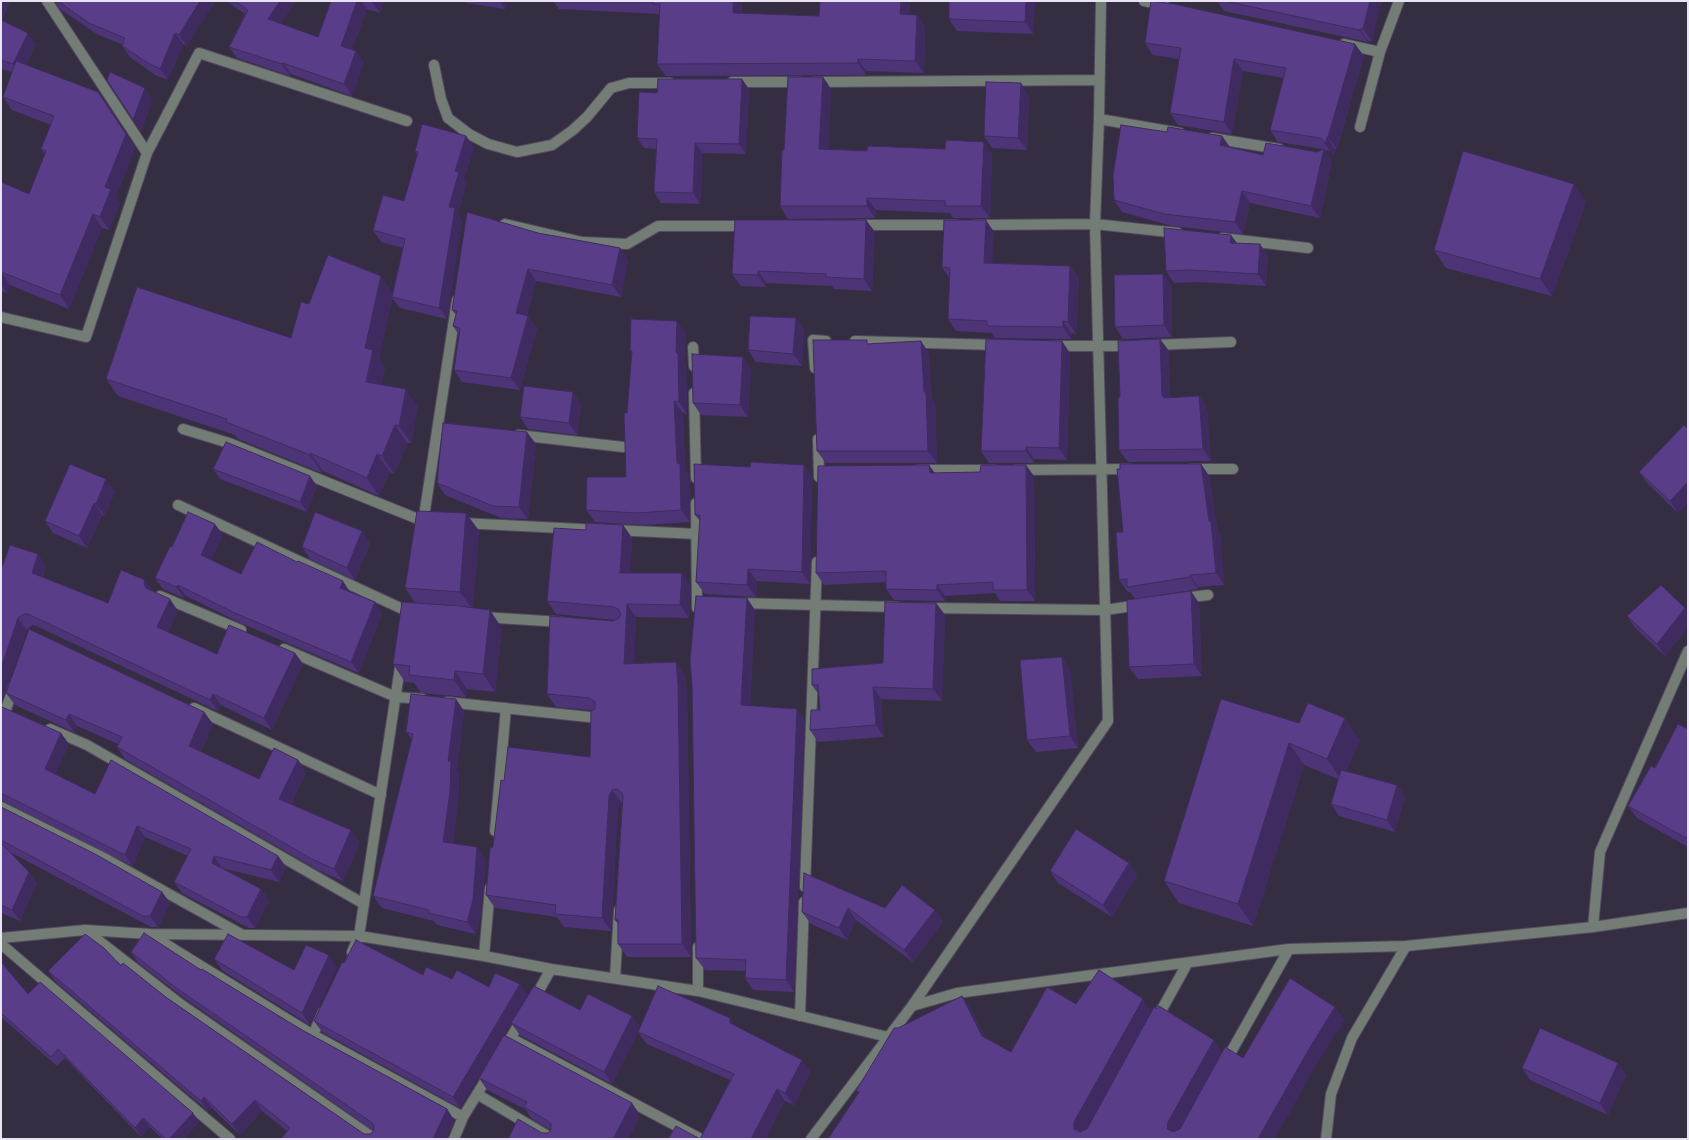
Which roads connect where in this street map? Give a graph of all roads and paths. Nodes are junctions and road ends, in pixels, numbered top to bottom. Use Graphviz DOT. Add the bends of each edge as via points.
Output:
graph roads {
  1 [pos="47,1"];
  2 [pos="1101,1"];
  3 [pos="1144,1"];
  4 [pos="1400,1"];
  5 [pos="1172,7"];
  6 [pos="1333,42"];
  7 [pos="1380,52"];
  8 [pos="434,65"];
  9 [pos="1099,80"];
  10 [pos="717,82"];
  11 [pos="678,83"];
  12 [pos="1099,119"];
  13 [pos="407,122"];
  14 [pos="1360,126"];
  15 [pos="1289,151"];
  16 [pos="147,153"];
  17 [pos="498,222"];
  18 [pos="1095,224"];
  19 [pos="848,225"];
  20 [pos="759,226"];
  21 [pos="1192,235"];
  22 [pos="1211,237"];
  23 [pos="1308,248"];
  24 [pos="458,292"];
  25 [pos="1,316"];
  26 [pos="1231,342"];
  27 [pos="1010,345"];
  28 [pos="693,346"];
  29 [pos="1039,346"];
  30 [pos="1098,347"];
  31 [pos="815,377"];
  32 [pos="183,429"];
  33 [pos="817,433"];
  34 [pos="506,434"];
  35 [pos="623,447"];
  36 [pos="1102,469"];
  37 [pos="1139,469"];
  38 [pos="1176,469"];
  39 [pos="1233,469"];
  40 [pos="907,470"];
  41 [pos="818,490"];
  42 [pos="178,505"];
  43 [pos="452,522"];
  44 [pos="697,534"];
  45 [pos="818,548"];
  46 [pos="1208,594"];
  47 [pos="159,596"];
  48 [pos="1171,600"];
  49 [pos="728,602"];
  50 [pos="1152,603"];
  51 [pos="817,606"];
  52 [pos="1105,610"];
  53 [pos="411,612"];
  54 [pos="467,616"];
  55 [pos="695,620"];
  56 [pos="575,623"];
  57 [pos="250,634"];
  58 [pos="278,646"];
  59 [pos="403,650"];
  60 [pos="1688,651"];
  61 [pos="18,675"];
  62 [pos="396,696"];
  63 [pos="184,703"];
  64 [pos="506,708"];
  65 [pos="598,718"];
  66 [pos="1,724"];
  67 [pos="42,725"];
  68 [pos="381,795"];
  69 [pos="1,807"];
  70 [pos="495,837"];
  71 [pos="491,876"];
  72 [pos="619,899"];
  73 [pos="364,904"];
  74 [pos="1688,913"];
  75 [pos="1593,927"];
  76 [pos="84,930"];
  77 [pos="697,932"];
  78 [pos="150,934"];
  79 [pos="242,935"];
  80 [pos="359,936"];
  81 [pos="1,938"];
  82 [pos="1,944"];
  83 [pos="1406,946"];
  84 [pos="1289,949"];
  85 [pos="484,956"];
  86 [pos="346,963"];
  87 [pos="1187,964"];
  88 [pos="551,969"];
  89 [pos="615,978"];
  90 [pos="698,991"];
  91 [pos="329,999"];
  92 [pos="912,1006"];
  93 [pos="800,1016"];
  94 [pos="1150,1030"];
  95 [pos="312,1035"];
  96 [pos="888,1037"];
  97 [pos="511,1038"];
  98 [pos="1222,1070"];
  99 [pos="477,1094"];
  100 [pos="463,1117"];
  101 [pos="230,1139"];
  102 [pos="375,1139"];
  103 [pos="454,1139"];
  104 [pos="553,1139"];
  105 [pos="701,1139"];
  106 [pos="811,1139"];
  107 [pos="1326,1139"];
  1 -- 16 [label="street"];
  2 -- 9 [label="street"];
  3 -- 5 [label="street"];
  4 -- 7 [label="street"];
  6 -- 7 [label="street"];
  7 -- 14 [label="street"];
  8 -- 11 [label="street" via="448,118 488,144 517,152 552,145 587,117 611,88 628,83"];
  9 -- 10 [label="street"];
  9 -- 12 [label="street"];
  12 -- 15 [label="street"];
  12 -- 18 [label="street"];
  13 -- 16 [label="street" via="199,53"];
  16 -- 25 [label="street" via="86,337"];
  17 -- 20 [label="street" via="582,242 627,244 658,226"];
  18 -- 19 [label="street"];
  18 -- 21 [label="street"];
  18 -- 30 [label="street"];
  22 -- 23 [label="street"];
  24 -- 32 [label="street" via="442,427 426,524 229,443"];
  26 -- 30 [label="street"];
  27 -- 31 [label="street" via="812,340"];
  28 -- 44 [label="street"];
  29 -- 30 [label="street"];
  30 -- 36 [label="street"];
  33 -- 41 [label="street" via="824,470"];
  34 -- 35 [label="street"];
  36 -- 37 [label="street"];
  36 -- 40 [label="street"];
  36 -- 52 [label="street"];
  38 -- 39 [label="street"];
  42 -- 53 [label="street"];
  43 -- 44 [label="street"];
  44 -- 55 [label="street" via="703,601"];
  45 -- 51 [label="street"];
  46 -- 48 [label="street"];
  47 -- 57 [label="street"];
  49 -- 51 [label="street"];
  50 -- 52 [label="street"];
  51 -- 52 [label="street"];
  51 -- 93 [label="street"];
  52 -- 92 [label="street" via="1108,721"];
  54 -- 56 [label="street"];
  58 -- 62 [label="street"];
  59 -- 62 [label="street"];
  60 -- 75 [label="street" via="1600,852"];
  61 -- 66 [label="street" via="10,711"];
  62 -- 64 [label="street"];
  62 -- 68 [label="street"];
  63 -- 68 [label="street"];
  64 -- 65 [label="street"];
  64 -- 70 [label="street"];
  67 -- 73 [label="street" via="87,745"];
  68 -- 73 [label="street"];
  69 -- 79 [label="street" via="106,859"];
  71 -- 85 [label="street"];
  72 -- 89 [label="street"];
  73 -- 80 [label="street"];
  74 -- 75 [label="street"];
  75 -- 83 [label="street"];
  76 -- 78 [label="street"];
  76 -- 81 [label="street"];
  76 -- 102 [label="street" via="178,1003"];
  77 -- 90 [label="street"];
  78 -- 79 [label="street"];
  78 -- 95 [label="street"];
  79 -- 80 [label="street"];
  80 -- 85 [label="street"];
  80 -- 86 [label="street"];
  82 -- 101 [label="street"];
  83 -- 84 [label="street"];
  83 -- 107 [label="street" via="1352,1038 1331,1094"];
  84 -- 87 [label="street"];
  84 -- 98 [label="street"];
  85 -- 88 [label="street"];
  87 -- 92 [label="street" via="957,993"];
  87 -- 94 [label="street"];
  88 -- 89 [label="street"];
  88 -- 97 [label="street"];
  89 -- 90 [label="street"];
  90 -- 93 [label="street"];
  91 -- 95 [label="street"];
  92 -- 96 [label="street"];
  93 -- 96 [label="street"];
  95 -- 100 [label="street"];
  96 -- 106 [label="street"];
  97 -- 99 [label="street"];
  97 -- 105 [label="street"];
  99 -- 100 [label="street"];
  99 -- 104 [label="street"];
  100 -- 103 [label="street"];
}
